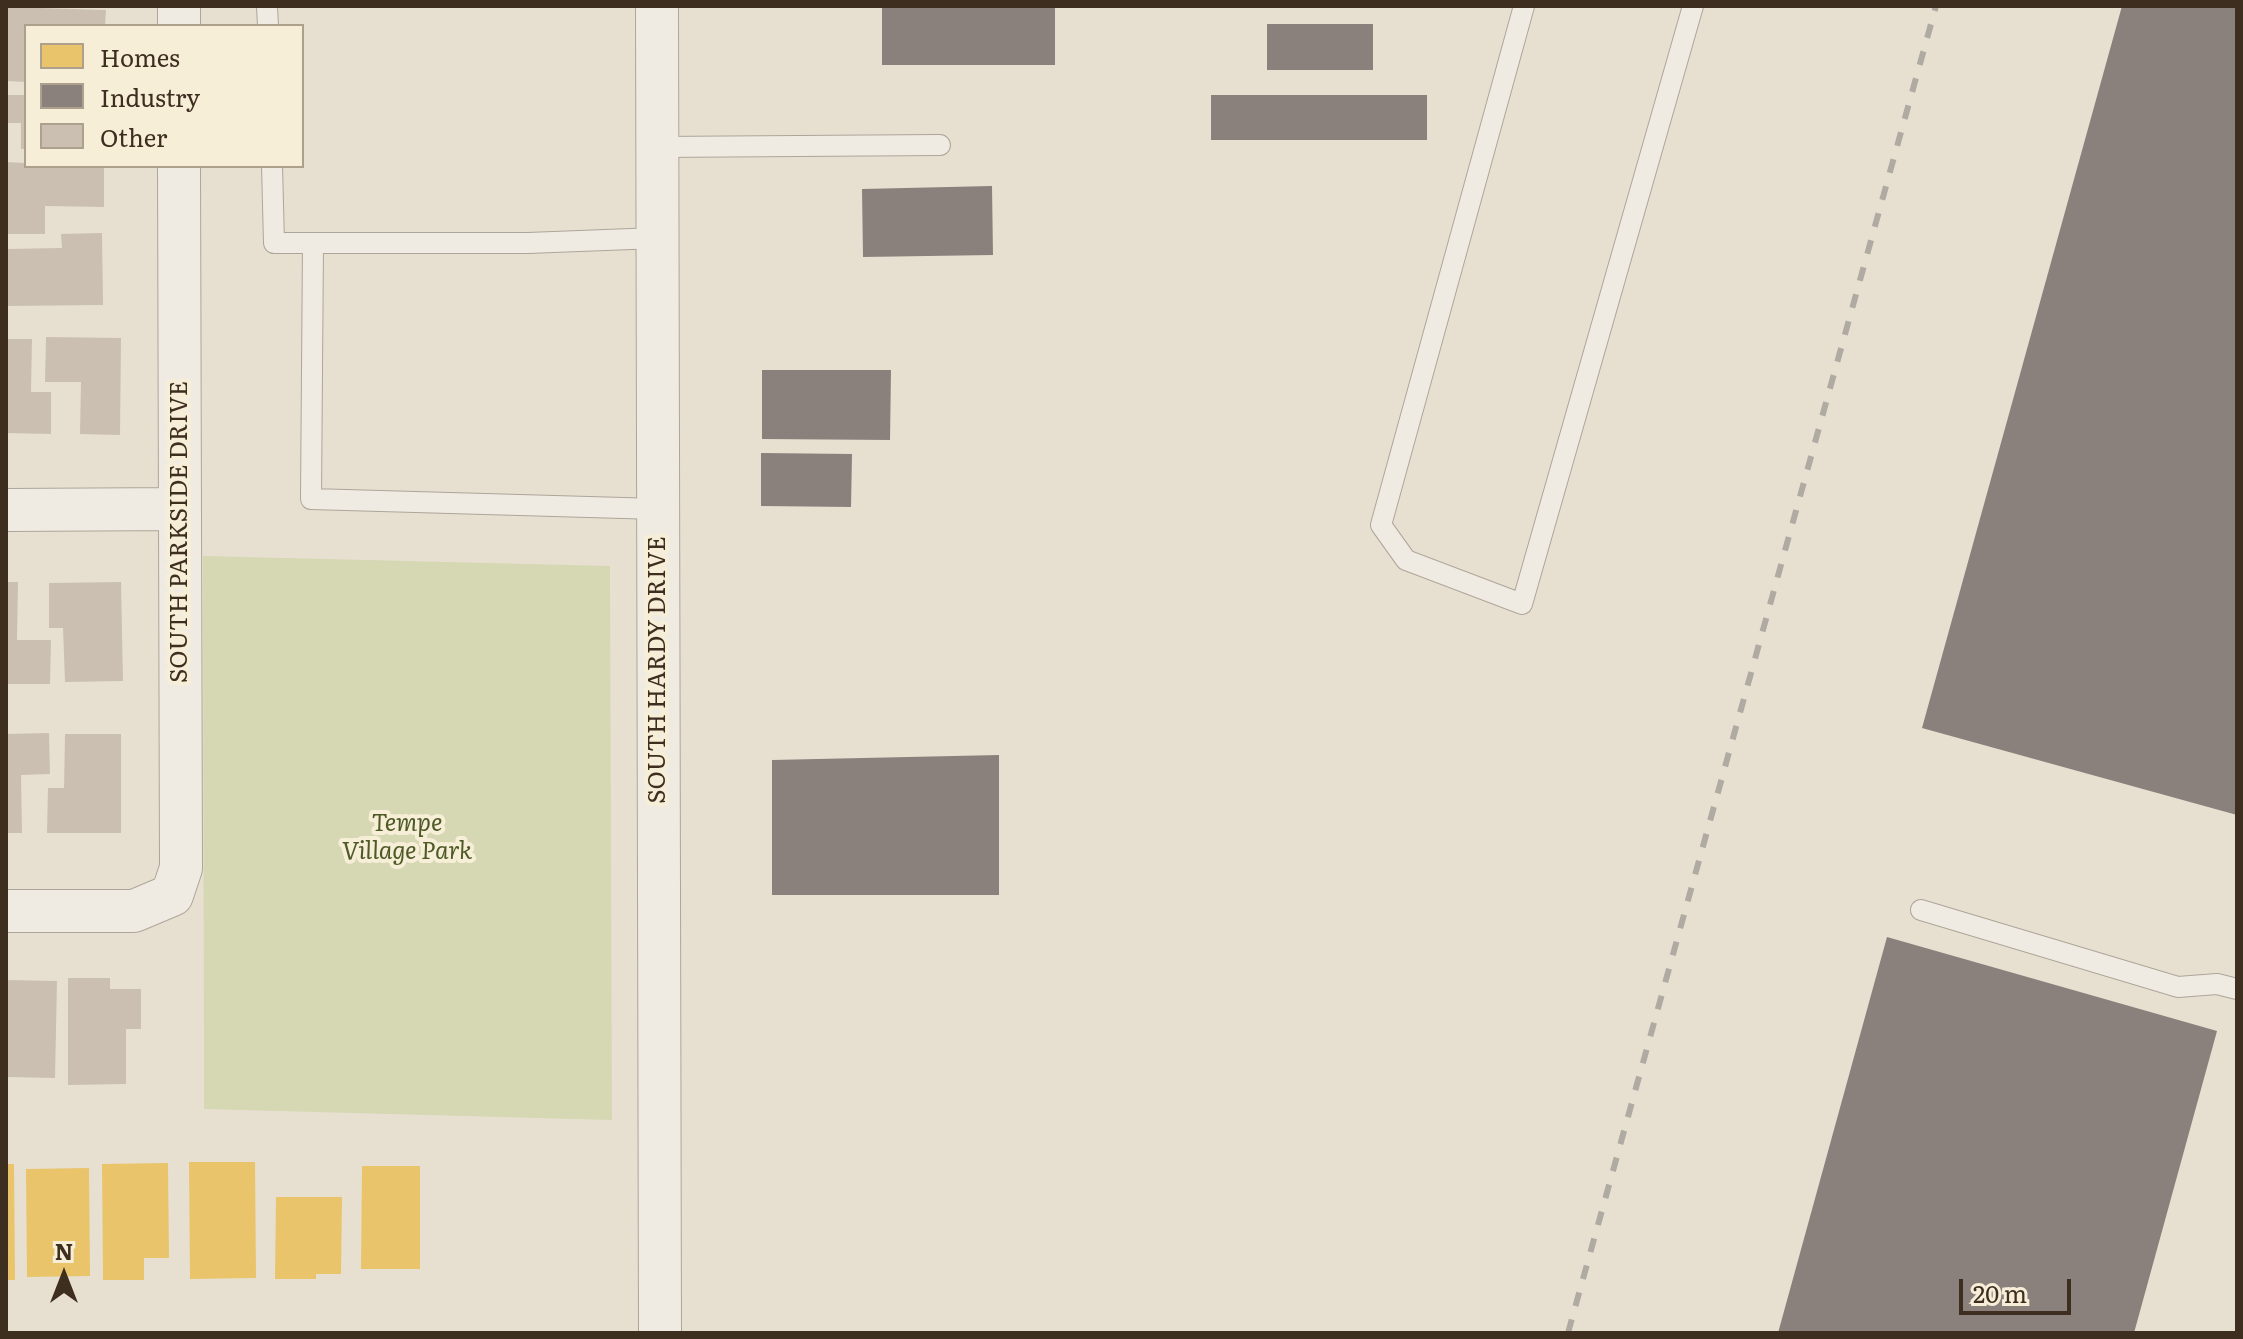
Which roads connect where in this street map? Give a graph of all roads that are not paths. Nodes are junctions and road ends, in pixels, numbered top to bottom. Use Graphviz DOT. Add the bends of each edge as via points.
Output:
graph roads {
  1 [pos="657,6"];
  2 [pos="1524,6"];
  3 [pos="1693,6"];
  4 [pos="940,145"];
  5 [pos="657,147"];
  6 [pos="179,168"];
  7 [pos="272,168"];
  8 [pos="657,238"];
  9 [pos="313,243"];
  10 [pos="179,509"];
  11 [pos="658,509"];
  12 [pos="6,510"];
  13 [pos="1921,910"];
  14 [pos="6,911"];
  15 [pos="2237,989"];
  16 [pos="660,1333"];
  1 -- 5 [label="street, SOUTH HARDY DRIVE"];
  2 -- 3 [label="lane" via="1381,525 1406,560 1522,604"];
  4 -- 5 [label="lane"];
  5 -- 8 [label="street, SOUTH HARDY DRIVE"];
  6 -- 10 [label="street, SOUTH PARKSIDE DRIVE"];
  7 -- 9 [label="lane" via="274,243"];
  8 -- 9 [label="lane"];
  8 -- 11 [label="street, SOUTH HARDY DRIVE"];
  9 -- 11 [label="lane" via="311,499"];
  10 -- 12 [label="street"];
  10 -- 14 [label="street, SOUTH PARKSIDE DRIVE" via="181,868 172,895 134,911"];
  11 -- 16 [label="street, SOUTH HARDY DRIVE"];
  13 -- 15 [label="lane" via="2178,987 2217,984"];
}
